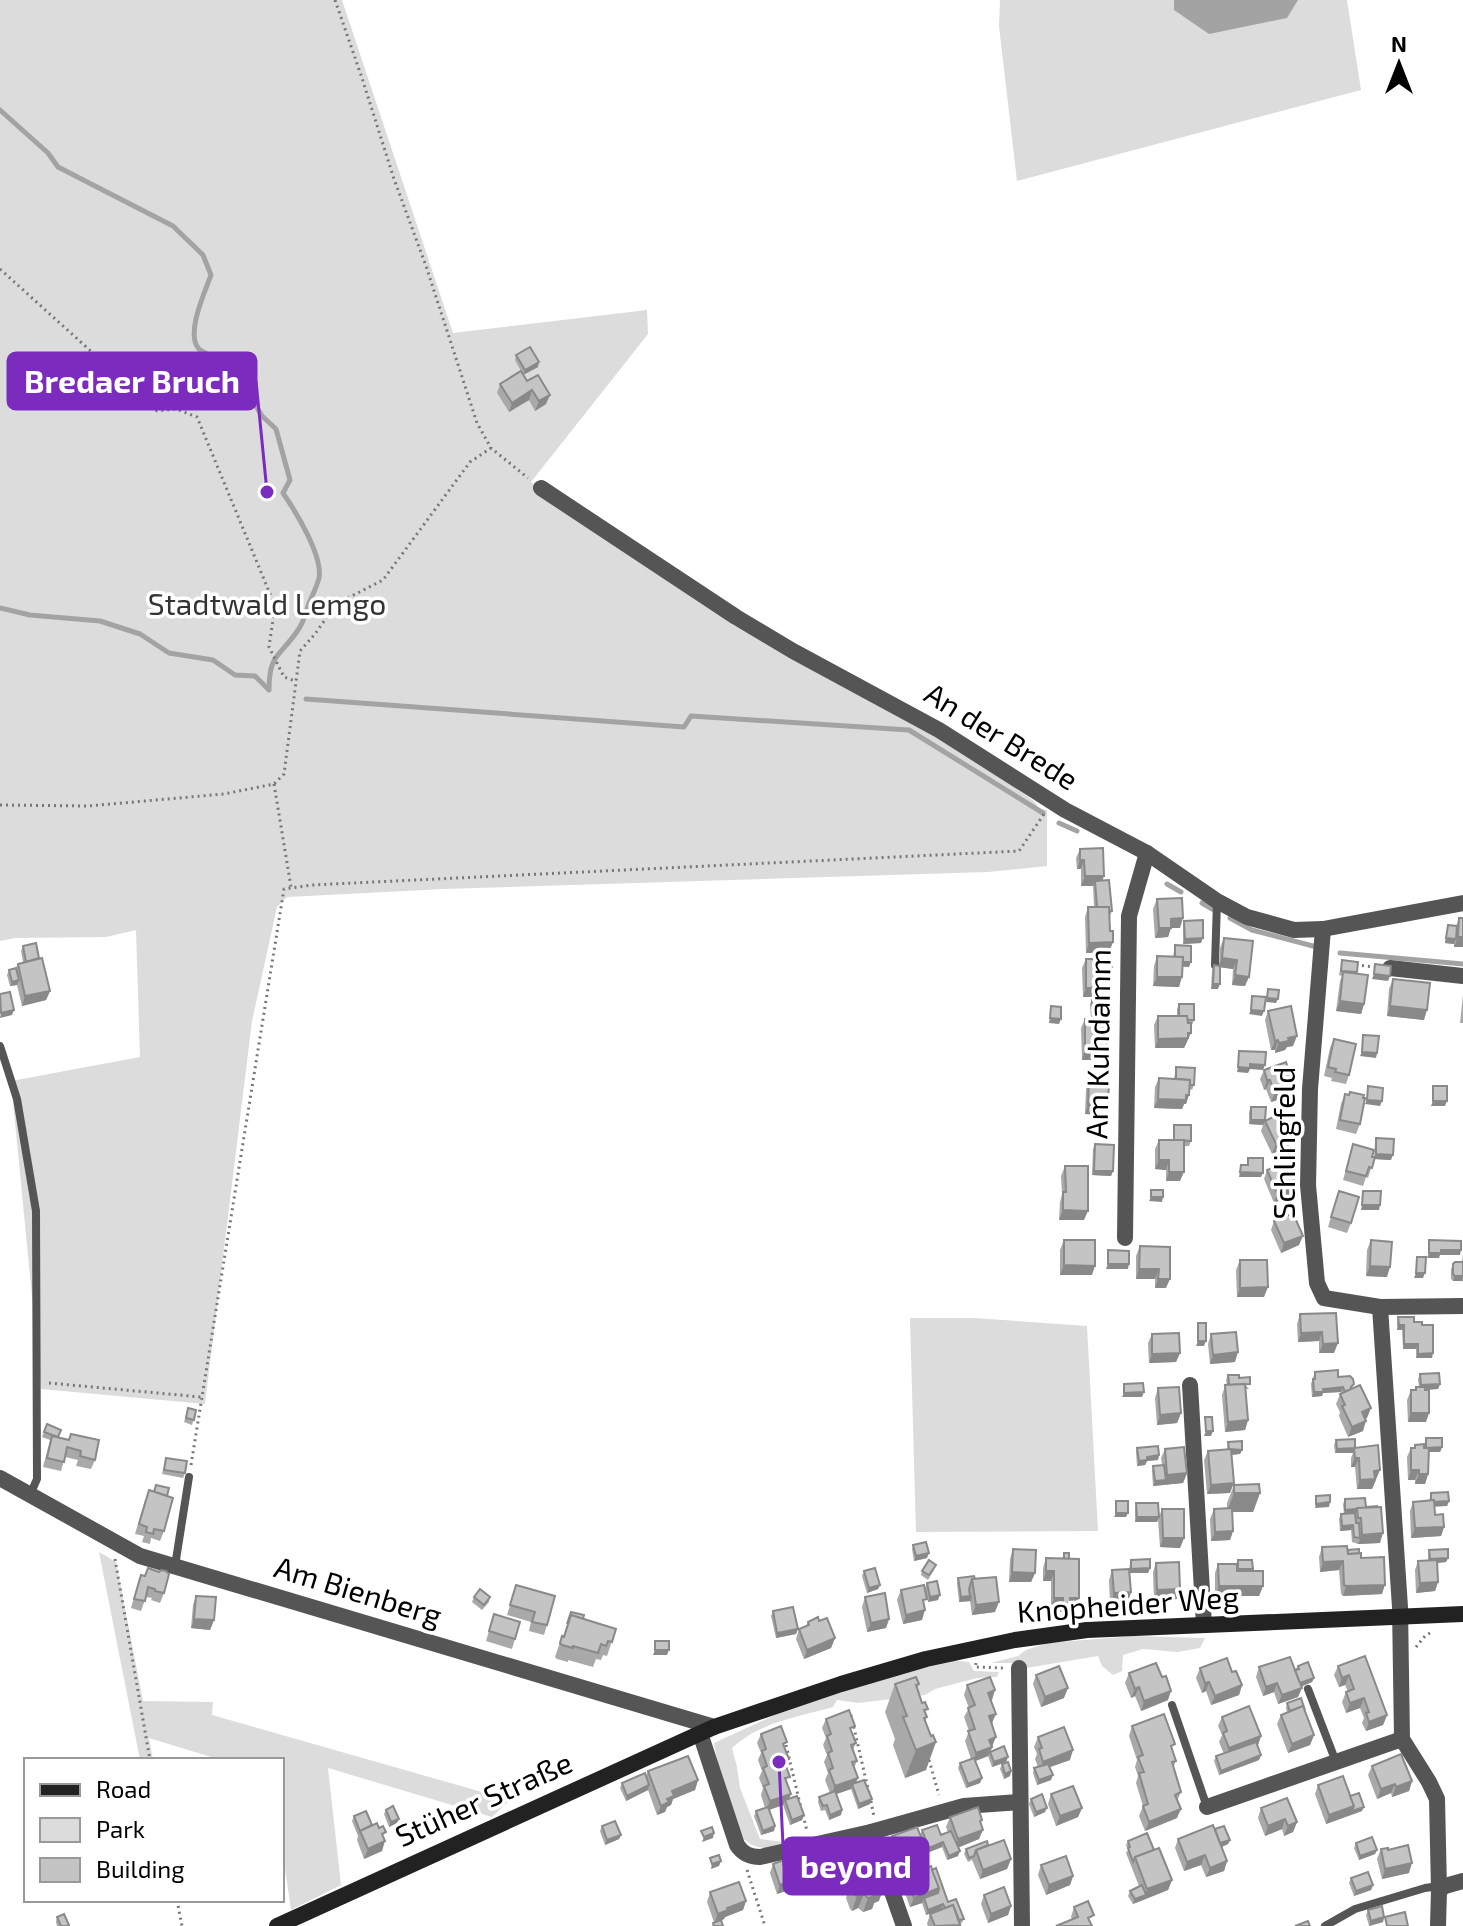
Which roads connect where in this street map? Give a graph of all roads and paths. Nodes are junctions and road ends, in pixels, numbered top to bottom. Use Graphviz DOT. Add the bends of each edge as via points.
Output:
graph roads {
  1 [pos="335,0"];
  2 [pos="0,269"];
  3 [pos="491,448"];
  4 [pos="541,488"];
  5 [pos="296,681"];
  6 [pos="274,784"];
  7 [pos="1051,802"];
  8 [pos="0,805"];
  9 [pos="1147,853"];
  10 [pos="291,888"];
  11 [pos="1217,901"];
  12 [pos="1463,903"];
  13 [pos="1323,929"];
  14 [pos="1320,961"];
  15 [pos="1215,965"];
  16 [pos="1390,968"];
  17 [pos="1463,976"];
  18 [pos="0,1046"];
  19 [pos="1125,1238"];
  20 [pos="1463,1306"];
  21 [pos="1380,1307"];
  22 [pos="38,1382"];
  23 [pos="1190,1385"];
  24 [pos="202,1397"];
  25 [pos="189,1477"];
  26 [pos="0,1478"];
  27 [pos="30,1495"];
  28 [pos="112,1539"];
  29 [pos="175,1566"];
  30 [pos="1463,1614"];
  31 [pos="1400,1617"];
  32 [pos="1204,1625"];
  33 [pos="1436,1630"];
  34 [pos="1412,1654"];
  35 [pos="1019,1668"];
  36 [pos="1308,1689"];
  37 [pos="1172,1705"];
  38 [pos="851,1715"];
  39 [pos="707,1730"];
  40 [pos="784,1737"];
  41 [pos="1402,1739"];
  42 [pos="928,1754"];
  43 [pos="150,1758"];
  44 [pos="1336,1762"];
  45 [pos="1020,1802"];
  46 [pos="1207,1807"];
  47 [pos="944,1812"];
  48 [pos="874,1831"];
  49 [pos="800,1851"];
  50 [pos="747,1855"];
  51 [pos="1463,1881"];
  52 [pos="1439,1888"];
  53 [pos="177,1902"];
  54 [pos="182,1926"];
  55 [pos="277,1926"];
  56 [pos="765,1926"];
  57 [pos="904,1926"];
  58 [pos="1022,1926"];
  59 [pos="1325,1926"];
  60 [pos="1438,1926"];
  1 -- 3 [label="path" via="477,423"];
  2 -- 5 [label="path" via="157,411 176,409 197,417 275,606 269,647 284,677"];
  3 -- 4 [label="path"];
  3 -- 5 [label="path" via="470,462 383,580 336,604 300,651"];
  4 -- 7 [label="street, An der Brede" via="736,617 928,723"];
  5 -- 6 [label="path" via="284,774"];
  6 -- 8 [label="path" via="224,794 88,806"];
  6 -- 10 [label="path"];
  7 -- 9 [label="street, An der Brede"];
  7 -- 10 [label="path" via="1019,851"];
  9 -- 11 [label="street, An der Brede"];
  9 -- 19 [label="street, Am Kuhdamm" via="1129,916"];
  10 -- 24 [label="path" via="284,889"];
  11 -- 13 [label="street, An der Brede" via="1247,917 1294,930"];
  11 -- 15 [label="lane"];
  12 -- 13 [label="street, An der Brede"];
  13 -- 14 [label="street, Schlingfeld"];
  14 -- 16 [label="path"];
  14 -- 21 [label="street, Schlingfeld" via="1308,1185 1317,1283 1324,1298"];
  16 -- 17 [label="street"];
  18 -- 22 [label="lane" via="17,1099 36,1211"];
  20 -- 21 [label="street, Schlingfeld"];
  21 -- 31 [label="street"];
  22 -- 24 [label="path"];
  22 -- 27 [label="lane" via="37,1479"];
  23 -- 32 [label="street"];
  24 -- 25 [label="path"];
  25 -- 29 [label="lane"];
  26 -- 27 [label="street, Am Bienberg"];
  27 -- 28 [label="street, Am Bienberg"];
  28 -- 29 [label="street, Am Bienberg" via="140,1556"];
  28 -- 43 [label="path"];
  29 -- 39 [label="street, Am Bienberg"];
  30 -- 31 [label="main road, Knopheider Weg"];
  31 -- 32 [label="main road, Knopheider Weg"];
  31 -- 41 [label="street"];
  32 -- 39 [label="main road, Knopheider Weg" via="1087,1630 1015,1640 897,1667"];
  33 -- 34 [label="path"];
  35 -- 45 [label="street"];
  36 -- 44 [label="lane"];
  37 -- 46 [label="lane"];
  38 -- 48 [label="path"];
  39 -- 50 [label="street" via="737,1845"];
  39 -- 55 [label="main road, Stüher Straße"];
  40 -- 49 [label="path"];
  41 -- 44 [label="street"];
  41 -- 52 [label="street" via="1437,1799"];
  42 -- 47 [label="path"];
  44 -- 46 [label="street"];
  45 -- 47 [label="street"];
  45 -- 58 [label="street"];
  47 -- 48 [label="street"];
  48 -- 49 [label="street"];
  48 -- 57 [label="street"];
  49 -- 50 [label="street"];
  50 -- 56 [label="path" via="747,1874"];
  51 -- 52 [label="street"];
  52 -- 59 [label="lane" via="1355,1909"];
  52 -- 60 [label="street"];
  53 -- 54 [label="path"];
}
